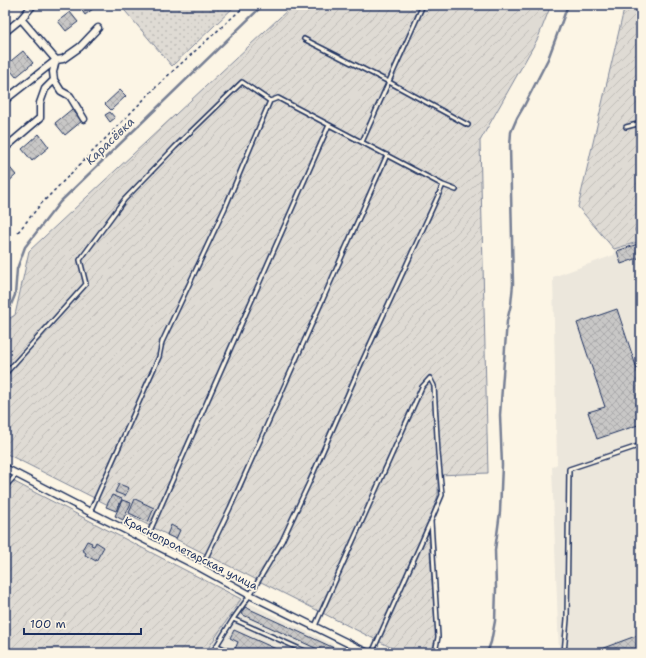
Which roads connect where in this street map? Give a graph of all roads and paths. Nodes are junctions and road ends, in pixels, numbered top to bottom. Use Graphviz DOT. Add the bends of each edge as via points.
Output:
graph roads {
  1 [pos="33,5"];
  2 [pos="246,5"];
  3 [pos="423,5"];
  4 [pos="20,19"];
  5 [pos="98,28"];
  6 [pos="5,32"];
  7 [pos="304,39"];
  8 [pos="56,60"];
  9 [pos="54,80"];
  10 [pos="389,82"];
  11 [pos="5,100"];
  12 [pos="270,100"];
  13 [pos="84,119"];
  14 [pos="641,123"];
  15 [pos="329,125"];
  16 [pos="468,125"];
  17 [pos="626,127"];
  18 [pos="362,142"];
  19 [pos="5,148"];
  20 [pos="387,155"];
  21 [pos="443,185"];
  22 [pos="456,190"];
  23 [pos="18,232"];
  24 [pos="5,374"];
  25 [pos="638,446"];
  26 [pos="5,468"];
  27 [pos="17,474"];
  28 [pos="5,487"];
  29 [pos="90,512"];
  30 [pos="431,521"];
  31 [pos="146,540"];
  32 [pos="201,568"];
  33 [pos="250,595"];
  34 [pos="233,619"];
  35 [pos="315,626"];
  36 [pos="218,646"];
  37 [pos="212,653"];
  38 [pos="232,653"];
  39 [pos="309,653"];
  40 [pos="368,653"];
  41 [pos="372,653"];
  42 [pos="435,653"];
  43 [pos="564,653"];
  1 -- 4 [label="street"];
  2 -- 23 [label="path" via="163,80 41,204"];
  3 -- 10 [label="lane"];
  4 -- 6 [label="street"];
  4 -- 8 [label="street"];
  5 -- 8 [label="street" via="80,47 64,59"];
  7 -- 10 [label="lane"];
  8 -- 9 [label="street"];
  8 -- 11 [label="street"];
  9 -- 13 [label="street" via="61,91 70,96"];
  9 -- 19 [label="street" via="45,89 40,103 40,118"];
  10 -- 16 [label="lane"];
  10 -- 18 [label="lane"];
  12 -- 15 [label="lane" via="278,98"];
  12 -- 24 [label="lane" via="242,82 175,147 124,200 80,260 86,284"];
  12 -- 29 [label="lane" via="225,208 162,342 159,357"];
  14 -- 17 [label="lane"];
  15 -- 18 [label="lane"];
  15 -- 31 [label="lane"];
  18 -- 20 [label="lane"];
  20 -- 21 [label="lane"];
  20 -- 32 [label="lane"];
  21 -- 22 [label="lane"];
  21 -- 33 [label="lane" via="282,541"];
  25 -- 43 [label="lane" via="570,469"];
  26 -- 27 [label="street, Краснопролетарская улица"];
  27 -- 28 [label="lane"];
  27 -- 29 [label="street, Краснопролетарская улица"];
  29 -- 31 [label="street, Краснопролетарская улица"];
  30 -- 35 [label="lane" via="442,494 434,386 430,378 422,386"];
  30 -- 41 [label="lane"];
  30 -- 42 [label="lane" via="438,636"];
  31 -- 32 [label="street, Краснопролетарская улица"];
  32 -- 33 [label="street, Краснопролетарская улица"];
  33 -- 34 [label="lane"];
  33 -- 35 [label="street, Краснопролетарская улица"];
  34 -- 36 [label="lane"];
  34 -- 39 [label="lane"];
  35 -- 40 [label="street, Краснопролетарская улица"];
  36 -- 37 [label="lane"];
  36 -- 38 [label="lane"];
}
